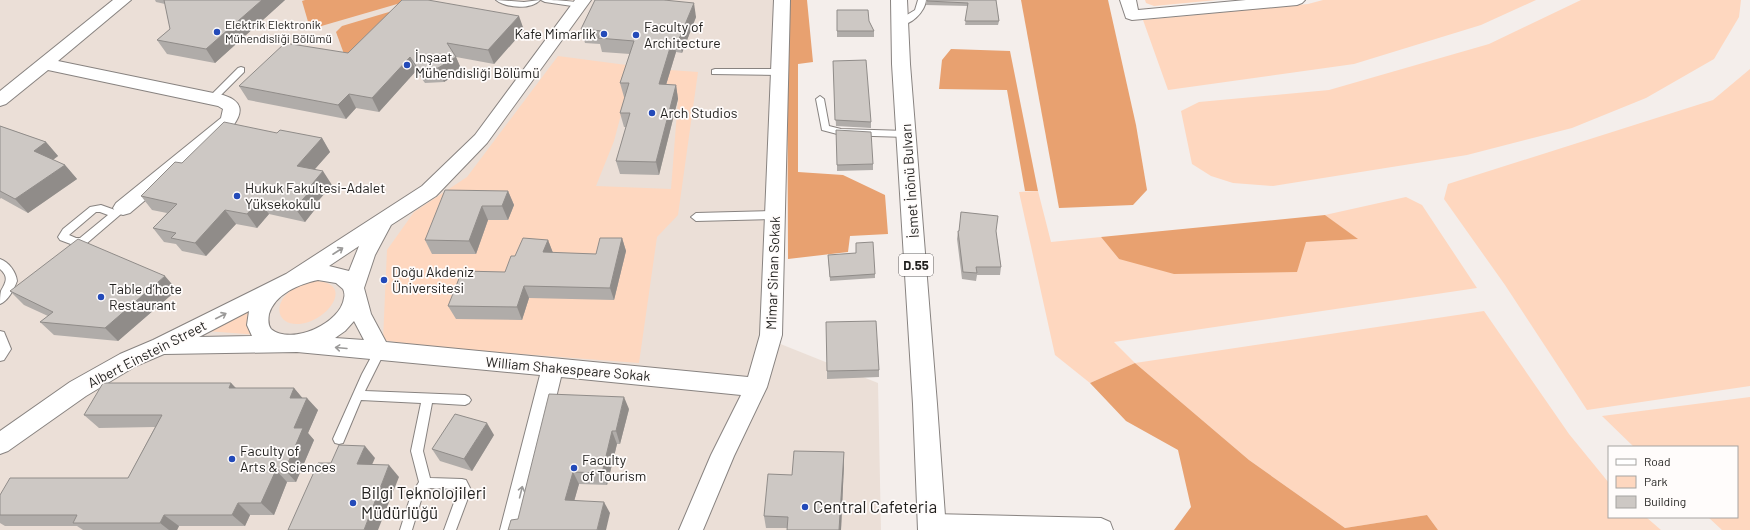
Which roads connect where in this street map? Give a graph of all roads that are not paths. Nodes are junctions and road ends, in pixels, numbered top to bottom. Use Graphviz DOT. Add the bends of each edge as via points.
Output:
graph roads {
  1 [pos="123,0"];
  2 [pos="500,0"];
  3 [pos="536,0"];
  4 [pos="545,0"];
  5 [pos="782,0"];
  6 [pos="899,0"];
  7 [pos="922,0"];
  8 [pos="1128,0"];
  9 [pos="1297,0"];
  10 [pos="581,2"];
  11 [pos="900,23"];
  12 [pos="46,64"];
  13 [pos="241,70"];
  14 [pos="715,72"];
  15 [pos="779,72"];
  16 [pos="212,99"];
  17 [pos="0,100"];
  18 [pos="820,100"];
  19 [pos="906,134"];
  20 [pos="119,211"];
  21 [pos="391,215"];
  22 [pos="774,215"];
  23 [pos="696,218"];
  24 [pos="0,264"];
  25 [pos="286,283"];
  26 [pos="355,291"];
  27 [pos="0,300"];
  28 [pos="0,335"];
  29 [pos="292,344"];
  30 [pos="161,346"];
  31 [pos="380,351"];
  32 [pos="0,357"];
  33 [pos="553,367"];
  34 [pos="756,387"];
  35 [pos="359,395"];
  36 [pos="427,398"];
  37 [pos="465,400"];
  38 [pos="339,439"];
  39 [pos="0,444"];
  40 [pos="425,483"];
  41 [pos="932,528"];
  42 [pos="406,530"];
  43 [pos="450,530"];
  44 [pos="512,530"];
  45 [pos="691,530"];
  46 [pos="1101,530"];
  1 -- 12 [label="street"];
  2 -- 3 [label="lane" via="530,4"];
  4 -- 10 [label="lane"];
  5 -- 15 [label="street, Mimar Sinan Sokak"];
  6 -- 11 [label="main road, İsmet İnönü Bulvarı / D.55"];
  7 -- 11 [label="lane" via="920,11"];
  8 -- 9 [label="street" via="1132,15"];
  10 -- 21 [label="street, Albert Einstein Street" via="481,139 429,190"];
  11 -- 19 [label="main road, İsmet İnönü Bulvarı / D.55"];
  12 -- 16 [label="street"];
  12 -- 17 [label="street"];
  13 -- 16 [label="lane"];
  14 -- 15 [label="lane"];
  15 -- 22 [label="street, Mimar Sinan Sokak"];
  16 -- 20 [label="street" via="230,105 233,110 232,116"];
  18 -- 19 [label="lane" via="825,128 841,132"];
  19 -- 41 [label="main road, İsmet İnönü Bulvarı / D.55"];
  20 -- 20 [label="lane" via="83,241 76,242 63,237 92,209"];
  25 -- 21 [label="street, Albert Einstein Street, one-way"];
  21 -- 26 [label="street" via="367,248 360,265"];
  22 -- 23 [label="lane"];
  22 -- 34 [label="street, Mimar Sinan Sokak" via="771,336"];
  24 -- 27 [label="lane" via="11,274 13,280"];
  25 -- 26 [label="street" via="306,274 330,272 349,280"];
  25 -- 29 [label="street" via="262,304 257,323 266,338 275,343"];
  30 -- 25 [label="street, Albert Einstein Street, one-way"];
  26 -- 29 [label="street" via="354,305 339,326 312,341"];
  26 -- 31 [label="street" via="361,314"];
  28 -- 32 [label="lane" via="6,349"];
  29 -- 30 [label="street"];
  31 -- 29 [label="street, William Shakespeare Sokak, one-way"];
  30 -- 39 [label="street, Albert Einstein Street" via="128,360 78,389"];
  31 -- 33 [label="street, William Shakespeare Sokak"];
  31 -- 35 [label="lane"];
  33 -- 34 [label="street, William Shakespeare Sokak"];
  44 -- 33 [label="street, one-way"];
  34 -- 45 [label="street, Mimar Sinan Sokak"];
  35 -- 36 [label="lane"];
  35 -- 38 [label="lane"];
  36 -- 37 [label="lane"];
  36 -- 40 [label="lane" via="417,451"];
  40 -- 42 [label="lane" via="417,495"];
  40 -- 43 [label="lane" via="462,484 466,490"];
  41 -- 46 [label="street"];
}
